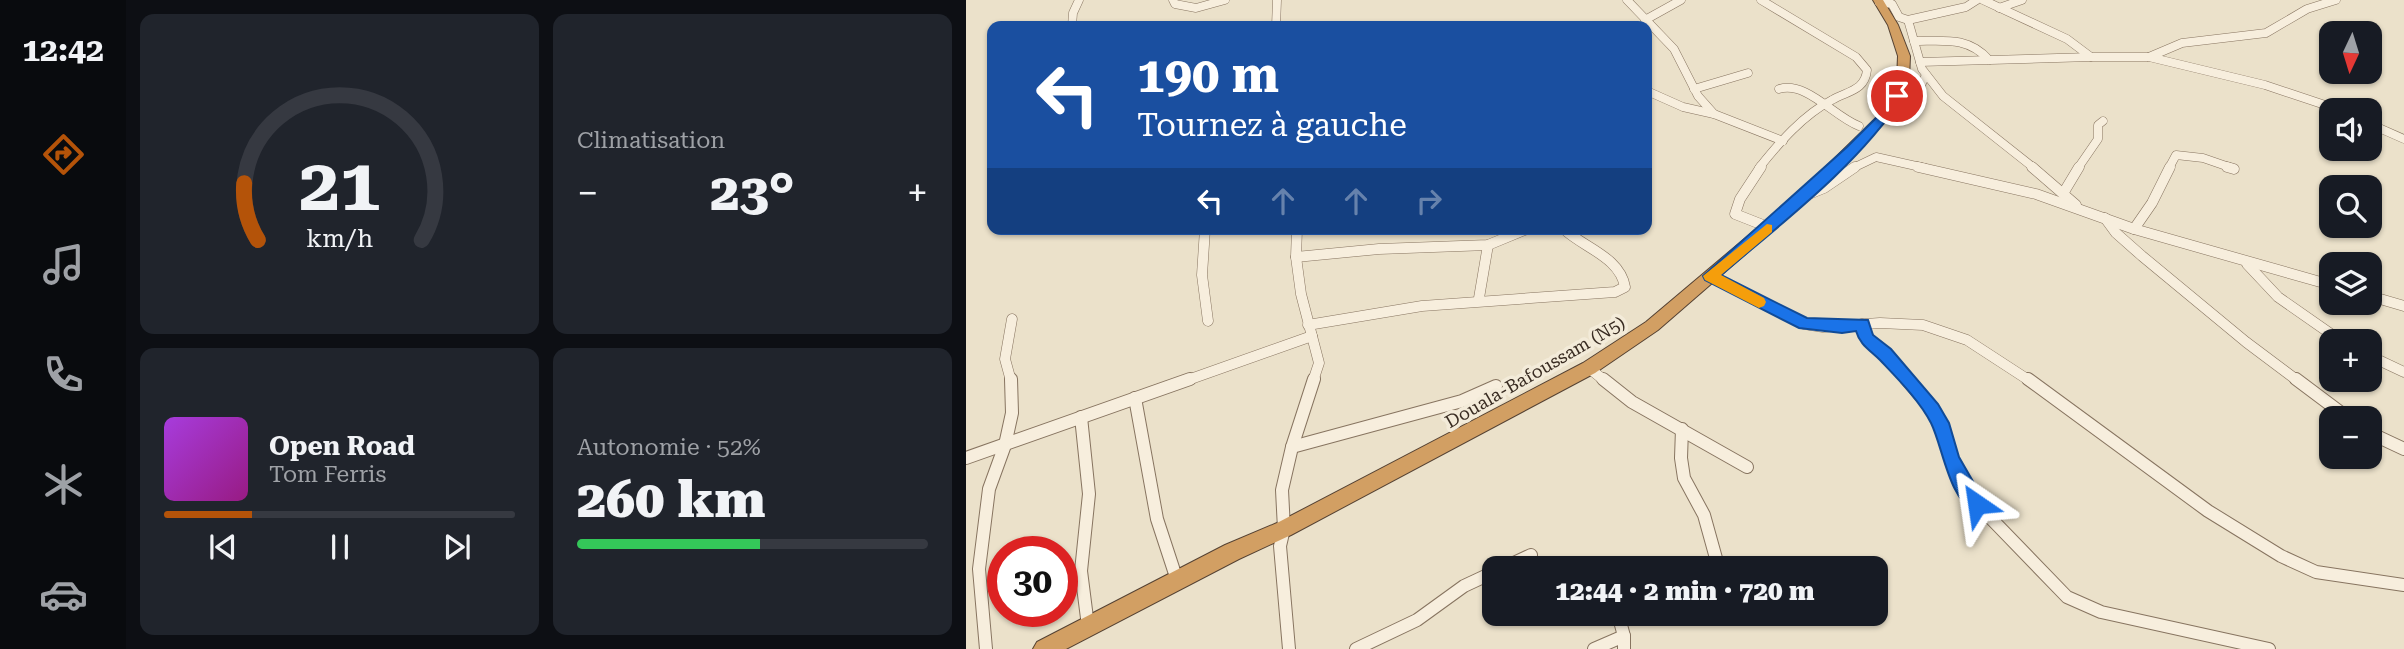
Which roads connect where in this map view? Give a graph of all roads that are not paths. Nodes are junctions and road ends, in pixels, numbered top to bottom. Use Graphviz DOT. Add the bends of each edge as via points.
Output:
graph roads {
  1 [pos="1079,0"];
  2 [pos="1173,0"];
  3 [pos="1225,0"];
  4 [pos="1277,0"];
  5 [pos="1626,0"];
  6 [pos="1681,0"];
  7 [pos="1977,0"];
  8 [pos="1983,0"];
  9 [pos="2022,0"];
  10 [pos="2336,0"];
  11 [pos="1766,1"];
  12 [pos="1879,1"];
  13 [pos="1999,8"];
  14 [pos="1646,20"];
  15 [pos="1908,20"];
  16 [pos="1072,21"];
  17 [pos="1276,21"];
  18 [pos="1652,26"];
  19 [pos="1914,41"];
  20 [pos="2091,57"];
  21 [pos="2149,57"];
  22 [pos="1989,60"];
  23 [pos="1920,62"];
  24 [pos="1748,73"];
  25 [pos="1926,75"];
  26 [pos="1695,89"];
  27 [pos="1779,89"];
  28 [pos="1652,93"];
  29 [pos="2319,103"];
  30 [pos="1823,105"];
  31 [pos="1911,110"];
  32 [pos="1714,114"];
  33 [pos="2103,121"];
  34 [pos="1859,126"];
  35 [pos="2382,129"];
  36 [pos="2404,139"];
  37 [pos="1783,141"];
  38 [pos="2234,169"];
  39 [pos="2064,192"];
  40 [pos="1804,196"];
  41 [pos="2078,207"];
  42 [pos="2105,218"];
  43 [pos="1768,227"];
  44 [pos="2134,229"];
  45 [pos="1204,235"];
  46 [pos="1297,235"];
  47 [pos="1512,235"];
  48 [pos="1570,235"];
  49 [pos="1488,245"];
  50 [pos="1297,257"];
  51 [pos="2245,262"];
  52 [pos="1710,276"];
  53 [pos="2319,282"];
  54 [pos="1479,298"];
  55 [pos="2382,300"];
  56 [pos="2404,306"];
  57 [pos="1012,319"];
  58 [pos="1208,321"];
  59 [pos="1862,324"];
  60 [pos="2325,329"];
  61 [pos="1310,331"];
  62 [pos="2382,362"];
  63 [pos="1588,368"];
  64 [pos="2404,372"];
  65 [pos="1496,386"];
  66 [pos="1135,398"];
  67 [pos="2333,406"];
  68 [pos="1081,417"];
  69 [pos="1682,429"];
  70 [pos="2382,439"];
  71 [pos="1005,445"];
  72 [pos="1292,447"];
  73 [pos="2404,449"];
  74 [pos="966,458"];
  75 [pos="1746,467"];
  76 [pos="1284,529"];
  77 [pos="1715,556"];
  78 [pos="1482,578"];
  79 [pos="1177,580"];
  80 [pos="2404,585"];
  81 [pos="1088,626"];
  82 [pos="1624,642"];
  83 [pos="986,649"];
  84 [pos="1044,649"];
  85 [pos="1289,649"];
  86 [pos="1356,649"];
  87 [pos="1594,649"];
  88 [pos="2269,649"];
  1 -- 16 [label="street"];
  2 -- 3 [label="street" via="1181,6 1206,8"];
  4 -- 17 [label="street"];
  5 -- 14 [label="street"];
  6 -- 14 [label="street"];
  7 -- 15 [label="street" via="1966,7"];
  8 -- 13 [label="street"];
  9 -- 13 [label="street"];
  10 -- 21 [label="street" via="2307,9 2266,33 2182,43"];
  11 -- 30 [label="street" via="1867,68 1865,82"];
  12 -- 15 [label="street" via="1892,4 1899,17"];
  12 -- 40 [label="highway, Douala-Bafoussam (N5)" via="1904,56 1897,96 1883,117"];
  13 -- 20 [label="street" via="2067,39"];
  15 -- 19 [label="street"];
  18 -- 26 [label="street" via="1674,49"];
  19 -- 22 [label="street" via="1965,41 1980,48"];
  19 -- 23 [label="street"];
  20 -- 21 [label="street"];
  20 -- 22 [label="street"];
  21 -- 29 [label="street"];
  22 -- 23 [label="street"];
  23 -- 25 [label="street"];
  24 -- 26 [label="street"];
  25 -- 31 [label="street" via="1918,91 1919,103"];
  25 -- 39 [label="street" via="1952,104"];
  26 -- 32 [label="street"];
  27 -- 30 [label="street" via="1794,86"];
  28 -- 32 [label="street"];
  30 -- 34 [label="street"];
  30 -- 37 [label="street"];
  32 -- 37 [label="street"];
  33 -- 39 [label="street" via="2098,125 2098,139"];
  35 -- 36 [label="street"];
  37 -- 43 [label="street" via="1752,179 1735,214"];
  38 -- 44 [label="street" via="2176,155"];
  39 -- 41 [label="street"];
  40 -- 41 [label="street" via="1835,184 1863,160 1875,157"];
  40 -- 43 [label="highway, Douala-Bafoussam (N5)"];
  41 -- 42 [label="street"];
  42 -- 44 [label="street"];
  42 -- 67 [label="street" via="2142,256 2252,347"];
  43 -- 52 [label="highway, Douala-Bafoussam (N5)"];
  44 -- 51 [label="street"];
  45 -- 58 [label="street" via="1200,273"];
  46 -- 50 [label="street"];
  47 -- 49 [label="street"];
  48 -- 54 [label="street" via="1612,264 1625,278 1625,287 1615,292"];
  49 -- 50 [label="street"];
  49 -- 54 [label="street"];
  50 -- 61 [label="street"];
  51 -- 53 [label="street"];
  51 -- 60 [label="street" via="2278,297"];
  52 -- 59 [label="street" via="1804,324"];
  52 -- 63 [label="highway, Douala-Bafoussam (N5)" via="1652,326"];
  54 -- 61 [label="street" via="1373,311"];
  55 -- 56 [label="street"];
  57 -- 71 [label="street" via="1005,359 1011,376 1012,413"];
  59 -- 80 [label="street" via="1923,325 1967,340 2028,379 2198,505 2281,556 2316,572"];
  59 -- 88 [label="street" via="1866,338 1932,409 1950,457 1977,504 2067,597 2110,616"];
  61 -- 66 [label="street"];
  61 -- 72 [label="street" via="1319,363"];
  62 -- 64 [label="street"];
  63 -- 69 [label="street" via="1618,393"];
  63 -- 76 [label="highway, Douala-Bafoussam (N5)"];
  65 -- 72 [label="street" via="1462,401"];
  66 -- 68 [label="street"];
  66 -- 79 [label="street" via="1157,519"];
  68 -- 71 [label="street"];
  68 -- 81 [label="street" via="1089,495 1081,570"];
  69 -- 75 [label="street"];
  69 -- 77 [label="street" via="1684,478 1704,515"];
  70 -- 73 [label="street"];
  71 -- 74 [label="street"];
  71 -- 83 [label="street" via="989,489 981,542"];
  72 -- 76 [label="street" via="1282,490"];
  76 -- 79 [label="highway, Douala-Bafoussam (N5)"];
  76 -- 85 [label="street" via="1280,546"];
  78 -- 86 [label="street" via="1417,620"];
  79 -- 81 [label="highway, Douala-Bafoussam (N5)"];
  81 -- 84 [label="highway, Douala-Bafoussam (N5)"];
  82 -- 87 [label="street"];
}
